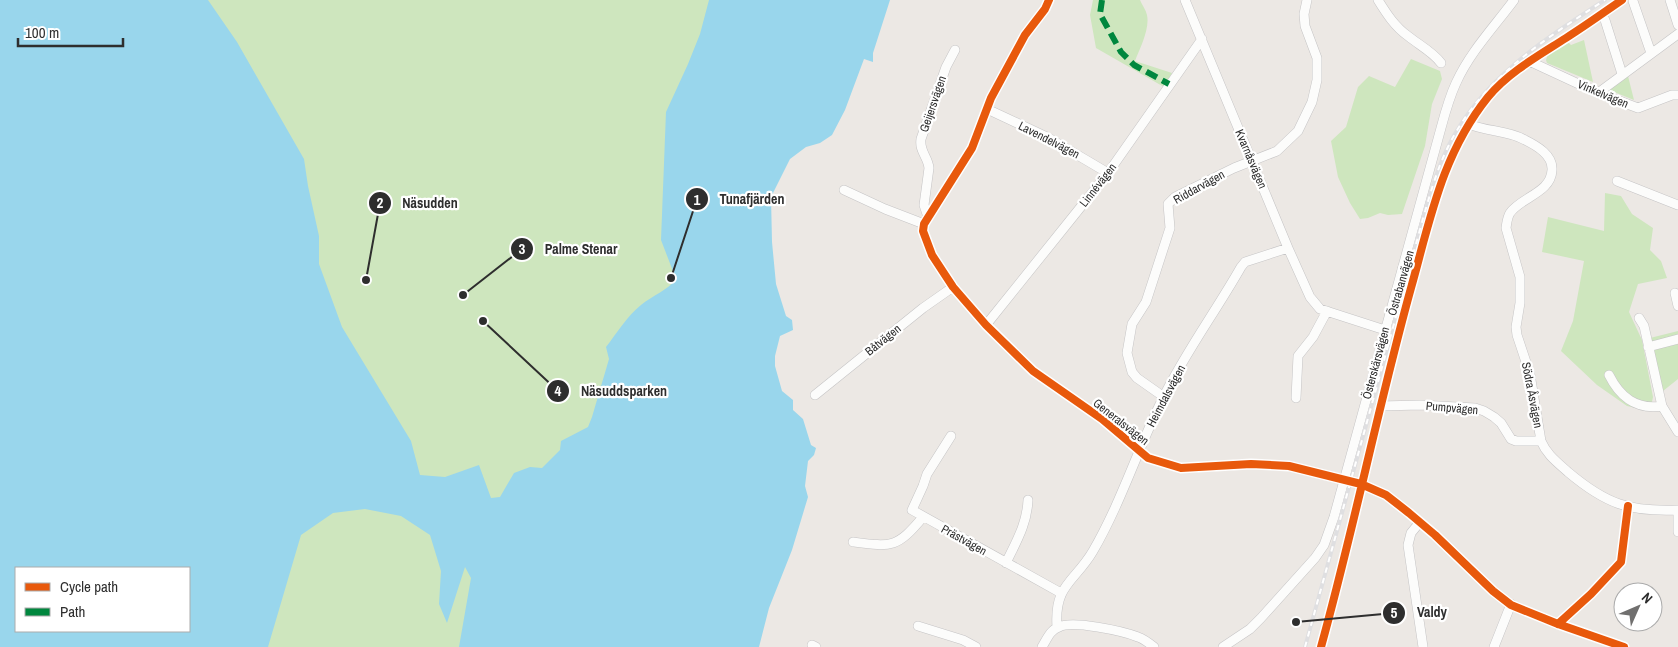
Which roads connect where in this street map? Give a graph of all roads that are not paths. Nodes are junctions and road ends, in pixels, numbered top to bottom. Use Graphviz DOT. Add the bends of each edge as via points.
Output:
graph roads {
  1 [pos="1049,0"];
  2 [pos="1185,0"];
  3 [pos="1307,0"];
  4 [pos="1378,0"];
  5 [pos="1514,0"];
  6 [pos="1622,0"];
  7 [pos="1670,0"];
  8 [pos="1633,1"];
  9 [pos="1605,20"];
  10 [pos="1678,25"];
  11 [pos="1678,34"];
  12 [pos="1202,39"];
  13 [pos="955,50"];
  14 [pos="1651,53"];
  15 [pos="1529,61"];
  16 [pos="1441,63"];
  17 [pos="1622,74"];
  18 [pos="1598,93"];
  19 [pos="1678,95"];
  20 [pos="987,109"];
  21 [pos="1469,124"];
  22 [pos="1252,161"];
  23 [pos="1108,173"];
  24 [pos="1617,181"];
  25 [pos="844,190"];
  26 [pos="1678,206"];
  27 [pos="926,220"];
  28 [pos="1288,248"];
  29 [pos="953,287"];
  30 [pos="1675,293"];
  31 [pos="1678,306"];
  32 [pos="1327,312"];
  33 [pos="1640,318"];
  34 [pos="986,325"];
  35 [pos="1385,330"];
  36 [pos="1678,339"];
  37 [pos="1648,347"];
  38 [pos="1609,375"];
  39 [pos="815,396"];
  40 [pos="1164,397"];
  41 [pos="1296,398"];
  42 [pos="1380,406"];
  43 [pos="1662,406"];
  44 [pos="1678,432"];
  45 [pos="951,436"];
  46 [pos="1541,441"];
  47 [pos="1140,451"];
  48 [pos="1344,479"];
  49 [pos="1361,484"];
  50 [pos="1028,500"];
  51 [pos="1678,510"];
  52 [pos="923,517"];
  53 [pos="1420,522"];
  54 [pos="1678,532"];
  55 [pos="854,542"];
  56 [pos="1006,563"];
  57 [pos="1061,593"];
  58 [pos="1511,604"];
  59 [pos="918,626"];
  60 [pos="1057,627"];
  61 [pos="976,647"];
  62 [pos="1042,647"];
  63 [pos="1154,647"];
  64 [pos="1223,647"];
  65 [pos="1321,647"];
  66 [pos="1424,647"];
  67 [pos="1494,647"];
  68 [pos="1624,647"];
  1 -- 20 [label="street" via="1025,35"];
  2 -- 12 [label="street, Kvarnåsvägen"];
  3 -- 22 [label="street, Riddarvägen" via="1305,26 1317,58 1312,102 1302,125 1287,143"];
  4 -- 16 [label="street" via="1397,27"];
  5 -- 35 [label="street, Österskärsvägen" via="1482,41 1456,84 1440,128"];
  6 -- 15 [label="street, Östrabanvägen"];
  7 -- 10 [label="street"];
  8 -- 14 [label="street"];
  9 -- 17 [label="street"];
  11 -- 14 [label="street"];
  12 -- 22 [label="street, Kvarnåsvägen"];
  12 -- 23 [label="street, Linnévägen"];
  13 -- 27 [label="street, Geijersvägen" via="921,139 920,146 929,168 924,205"];
  14 -- 17 [label="street"];
  15 -- 18 [label="street, Vinkelvägen"];
  15 -- 21 [label="street, Östrabanvägen" via="1502,83"];
  17 -- 18 [label="street"];
  18 -- 19 [label="street, Vinkelvägen" via="1638,108"];
  20 -- 23 [label="street, Lavendelvägen" via="1047,137"];
  20 -- 27 [label="street" via="972,148"];
  21 -- 42 [label="street, Östrabanvägen" via="1450,159 1438,194"];
  21 -- 46 [label="street, Södra Åsvägen" via="1525,140 1545,153 1552,163 1548,182 1512,210 1507,220 1520,277 1517,335 1530,374"];
  22 -- 28 [label="street, Kvarnåsvägen"];
  22 -- 40 [label="street, Riddarvägen" via="1175,197 1168,204 1170,228 1146,302 1132,324 1127,353 1137,378"];
  23 -- 34 [label="street, Linnévägen"];
  24 -- 26 [label="street"];
  25 -- 27 [label="street" via="885,209"];
  27 -- 29 [label="street, Generalsvägen" via="925,237 932,255"];
  28 -- 32 [label="street, Kvarnåsvägen" via="1310,297"];
  28 -- 40 [label="street, Heimdalsvägen" via="1245,262"];
  29 -- 34 [label="street, Generalsvägen"];
  29 -- 39 [label="street, Båtvägen"];
  30 -- 31 [label="street"];
  32 -- 35 [label="street, Kvarnåsvägen"];
  32 -- 41 [label="street" via="1313,338 1298,356"];
  33 -- 37 [label="street"];
  34 -- 47 [label="street, Generalsvägen" via="1033,371 1102,419"];
  35 -- 48 [label="street, Österskärsvägen"];
  36 -- 37 [label="street"];
  37 -- 43 [label="street"];
  38 -- 43 [label="street" via="1621,393 1636,404"];
  40 -- 47 [label="street, Heimdalsvägen"];
  42 -- 46 [label="street, Pumpvägen" via="1421,405 1484,410 1501,423 1512,439"];
  42 -- 49 [label="street, Östrabanvägen"];
  43 -- 44 [label="street"];
  45 -- 52 [label="street" via="927,474 912,510"];
  46 -- 51 [label="street, Södra Åsvägen" via="1554,460 1601,497 1632,508"];
  47 -- 48 [label="street, Generalsvägen" via="1148,458 1181,468 1265,464 1290,466"];
  47 -- 57 [label="street, Heimdalsvägen" via="1093,552"];
  48 -- 49 [label="street, Generalsvägen"];
  48 -- 64 [label="street, Österskärsvägen" via="1324,545 1315,558 1250,630"];
  49 -- 53 [label="street, Generalsvägen" via="1386,496"];
  49 -- 65 [label="street, Östrabanvägen"];
  50 -- 56 [label="street" via="1024,527"];
  51 -- 54 [label="street, Södra Åsvägen"];
  52 -- 55 [label="street" via="910,533 896,543 882,546"];
  52 -- 56 [label="street, Prästvägen"];
  53 -- 58 [label="street, Generalsvägen"];
  53 -- 66 [label="street" via="1411,533 1408,545"];
  56 -- 57 [label="street, Prästvägen"];
  57 -- 60 [label="street, Heimdalsvägen"];
  58 -- 67 [label="street"];
  58 -- 68 [label="street, Generalsvägen"];
  59 -- 61 [label="street"];
  60 -- 62 [label="street"];
  60 -- 63 [label="street" via="1066,624 1088,626 1138,637"];
}
